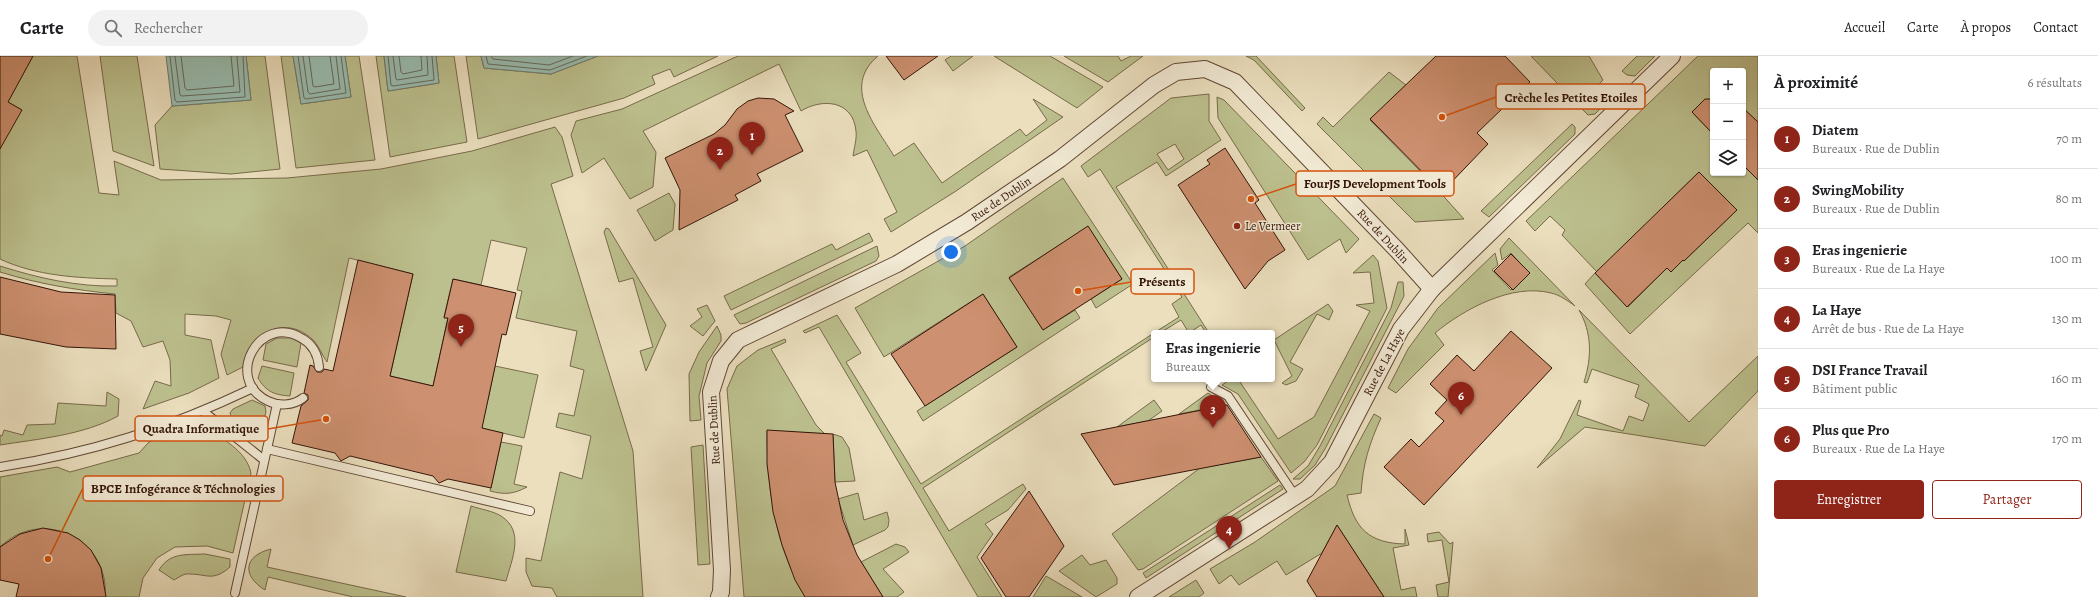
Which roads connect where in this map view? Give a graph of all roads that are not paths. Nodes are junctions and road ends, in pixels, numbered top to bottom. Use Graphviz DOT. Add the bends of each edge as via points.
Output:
graph roads {
  1 [pos="1672,56"];
  2 [pos="1432,289"];
  3 [pos="319,367"];
  4 [pos="1211,387"];
  5 [pos="253,388"];
  6 [pos="302,398"];
  7 [pos="277,404"];
  8 [pos="204,412"];
  9 [pos="267,449"];
  10 [pos="264,460"];
  11 [pos="0,467"];
  12 [pos="1295,496"];
  13 [pos="530,511"];
  14 [pos="235,593"];
  15 [pos="719,597"];
  16 [pos="1138,597"];
  1 -- 2 [label="street, Rue de La Haye"];
  2 -- 12 [label="street, Rue de La Haye" via="1401,329 1332,462 1307,489"];
  2 -- 15 [label="street, Rue de Dublin" via="1235,82 1205,69 1176,72 1154,85 1060,159 942,237 897,264 738,340 721,361 711,392 722,570"];
  3 -- 5 [label="lane" via="314,350 307,341 285,332 274,333 254,346 249,356 248,378"];
  4 -- 12 [label="lane" via="1228,396"];
  5 -- 7 [label="lane" via="259,396"];
  5 -- 8 [label="lane"];
  6 -- 7 [label="lane" via="288,404"];
  7 -- 9 [label="lane"];
  8 -- 10 [label="lane"];
  8 -- 11 [label="lane" via="129,439 51,459"];
  9 -- 10 [label="lane"];
  9 -- 13 [label="lane"];
  10 -- 14 [label="lane"];
  12 -- 16 [label="street, Rue de La Haye"];
}
